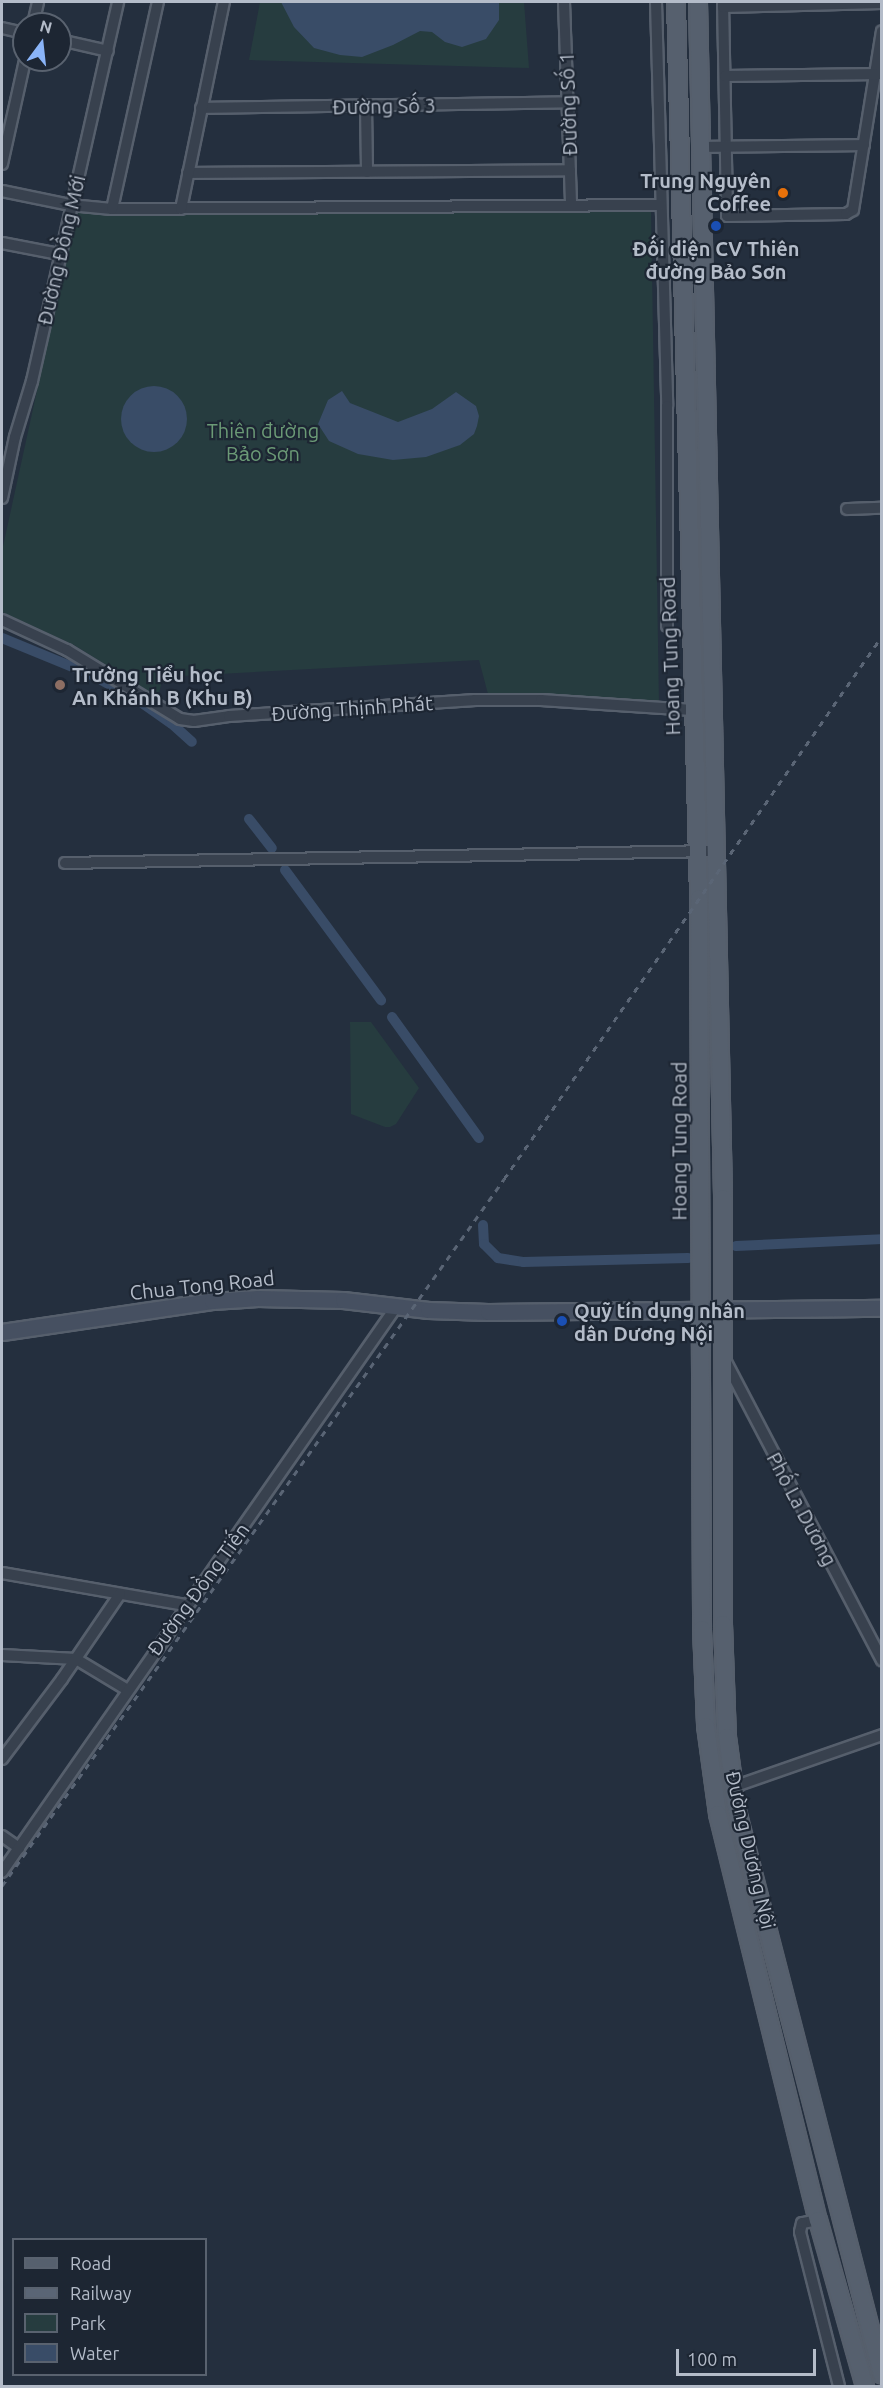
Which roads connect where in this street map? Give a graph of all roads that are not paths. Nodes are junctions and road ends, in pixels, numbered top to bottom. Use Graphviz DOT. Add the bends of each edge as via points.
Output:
graph roads {
  1 [pos="118,2"];
  2 [pos="158,2"];
  3 [pos="224,2"];
  4 [pos="564,2"];
  5 [pos="656,2"];
  6 [pos="676,2"];
  7 [pos="698,2"];
  8 [pos="882,3"];
  9 [pos="723,4"];
  10 [pos="882,31"];
  11 [pos="72,43"];
  12 [pos="108,51"];
  13 [pos="22,72"];
  14 [pos="878,74"];
  15 [pos="724,76"];
  16 [pos="568,102"];
  17 [pos="366,106"];
  18 [pos="201,108"];
  19 [pos="864,144"];
  20 [pos="726,146"];
  21 [pos="702,147"];
  22 [pos="2,164"];
  23 [pos="570,170"];
  24 [pos="367,172"];
  25 [pos="188,173"];
  26 [pos="2,191"];
  27 [pos="70,205"];
  28 [pos="661,205"];
  29 [pos="572,206"];
  30 [pos="112,209"];
  31 [pos="181,209"];
  32 [pos="2,243"];
  33 [pos="59,254"];
  34 [pos="685,411"];
  35 [pos="667,412"];
  36 [pos="2,435"];
  37 [pos="708,435"];
  38 [pos="15,437"];
  39 [pos="686,437"];
  40 [pos="2,498"];
  41 [pos="882,508"];
  42 [pos="847,509"];
  43 [pos="2,620"];
  44 [pos="713,621"];
  45 [pos="690,623"];
  46 [pos="667,626"];
  47 [pos="693,710"];
  48 [pos="696,851"];
  49 [pos="716,851"];
  50 [pos="65,863"];
  51 [pos="396,1307"];
  52 [pos="700,1308"];
  53 [pos="724,1308"];
  54 [pos="882,1308"];
  55 [pos="2,1332"];
  56 [pos="723,1357"];
  57 [pos="2,1573"];
  58 [pos="120,1594"];
  59 [pos="185,1605"];
  60 [pos="2,1654"];
  61 [pos="76,1659"];
  62 [pos="882,1660"];
  63 [pos="126,1689"];
  64 [pos="882,1736"];
  65 [pos="2,1759"];
  66 [pos="733,1787"];
  67 [pos="714,1793"];
  68 [pos="2,1836"];
  69 [pos="19,1848"];
  70 [pos="2,1872"];
  71 [pos="818,2220"];
  72 [pos="882,2375"];
  73 [pos="839,2386"];
  74 [pos="865,2386"];
  1 -- 12 [label="street, Đường Đồng Mới"];
  2 -- 30 [label="street"];
  3 -- 18 [label="street"];
  4 -- 16 [label="street, Đường Số 1"];
  5 -- 28 [label="street"];
  6 -- 34 [label="main road, Hoang Tung Road"];
  7 -- 21 [label="main road"];
  8 -- 9 [label="street"];
  9 -- 15 [label="street"];
  10 -- 14 [label="street"];
  11 -- 12 [label="street"];
  12 -- 27 [label="street, Đường Đồng Mới"];
  13 -- 22 [label="street"];
  14 -- 15 [label="street"];
  14 -- 19 [label="street"];
  15 -- 20 [label="street"];
  16 -- 17 [label="street, Đường Số 3"];
  16 -- 23 [label="street, Đường Số 1"];
  17 -- 18 [label="street, Đường Số 3"];
  17 -- 24 [label="street"];
  18 -- 25 [label="street"];
  19 -- 20 [label="street"];
  19 -- 20 [label="street" via="850,212 727,216"];
  20 -- 21 [label="street"];
  21 -- 37 [label="main road"];
  23 -- 24 [label="street"];
  23 -- 29 [label="street, Đường Số 1"];
  24 -- 25 [label="street"];
  25 -- 31 [label="street"];
  26 -- 27 [label="street"];
  27 -- 30 [label="street"];
  27 -- 33 [label="street, Đường Đồng Mới"];
  28 -- 29 [label="street"];
  28 -- 35 [label="street"];
  29 -- 31 [label="street"];
  30 -- 31 [label="street"];
  32 -- 33 [label="street"];
  33 -- 38 [label="street, Đường Đồng Mới" via="32,381"];
  34 -- 35 [label="street"];
  34 -- 39 [label="main road, Hoang Tung Road"];
  35 -- 46 [label="street"];
  36 -- 38 [label="street"];
  37 -- 39 [label="main road"];
  37 -- 44 [label="main road"];
  38 -- 40 [label="street, Đường Đồng Mới"];
  39 -- 45 [label="main road, Hoang Tung Road"];
  41 -- 42 [label="street"];
  43 -- 47 [label="street, Đường Thịnh Phát" via="67,650 143,704 194,721 475,700 542,700"];
  44 -- 45 [label="main road"];
  44 -- 49 [label="main road"];
  45 -- 47 [label="main road, Hoang Tung Road"];
  47 -- 48 [label="main road, Hoang Tung Road"];
  48 -- 49 [label="street"];
  48 -- 50 [label="street"];
  48 -- 52 [label="main road, Hoang Tung Road"];
  49 -- 53 [label="main road"];
  51 -- 52 [label="main road, Chua Tong Road" via="488,1312"];
  51 -- 55 [label="main road, Chua Tong Road" via="344,1300 258,1298 212,1301"];
  51 -- 59 [label="street, Đường Đồng Tiến" via="238,1536"];
  52 -- 53 [label="main road, Chua Tong Road"];
  52 -- 67 [label="main road, Đường Dương Nội" via="702,1629 706,1726"];
  53 -- 54 [label="main road, Chua Tong Road"];
  53 -- 56 [label="main road, Đường Dương Nội"];
  56 -- 62 [label="street, Phố La Dương"];
  56 -- 66 [label="main road, Đường Dương Nội" via="724,1699"];
  57 -- 58 [label="street"];
  58 -- 59 [label="street"];
  58 -- 61 [label="street"];
  59 -- 63 [label="street, Đường Đồng Tiến"];
  60 -- 61 [label="street"];
  61 -- 63 [label="street"];
  61 -- 65 [label="street"];
  63 -- 69 [label="street, Đường Đồng Tiến"];
  64 -- 66 [label="street"];
  66 -- 67 [label="main road"];
  66 -- 72 [label="main road, Đường Dương Nội"];
  67 -- 71 [label="main road, Đường Dương Nội"];
  68 -- 69 [label="street"];
  69 -- 70 [label="street, Đường Đồng Tiến"];
  71 -- 73 [label="street" via="802,2223 800,2232"];
  71 -- 74 [label="main road, Đường Dương Nội"];
}
